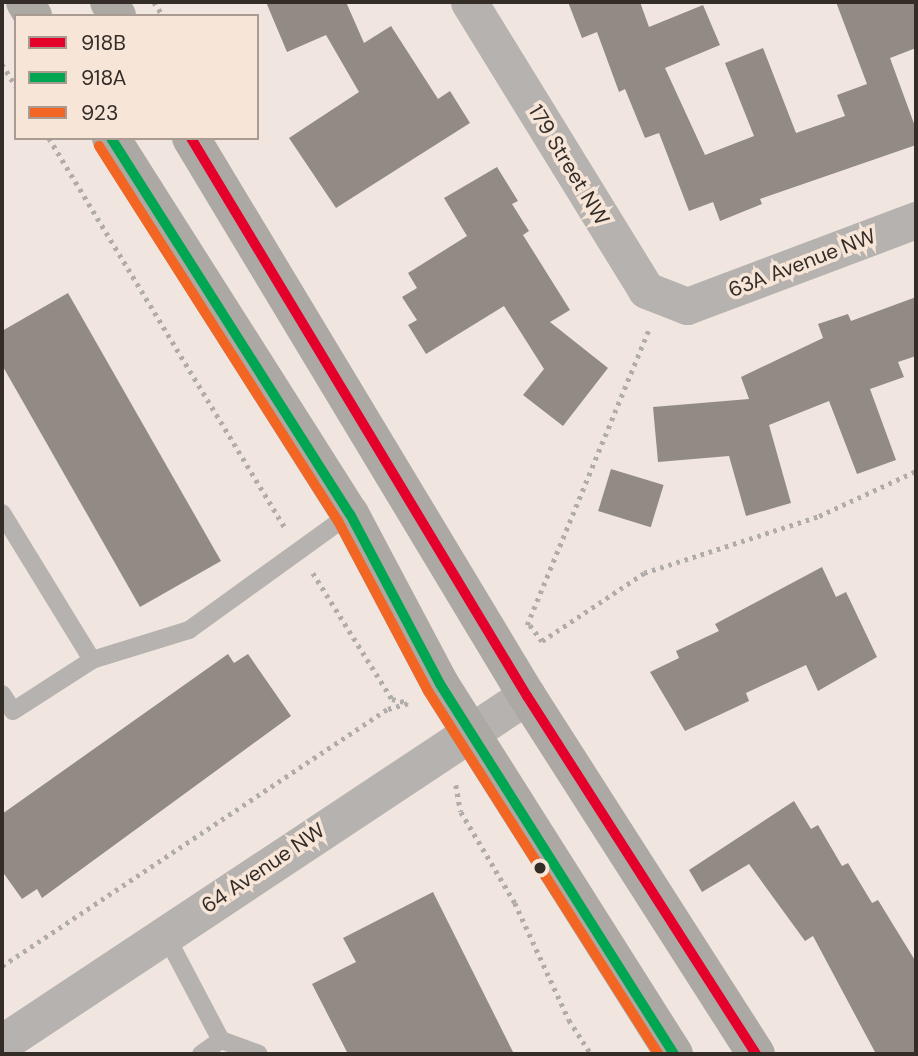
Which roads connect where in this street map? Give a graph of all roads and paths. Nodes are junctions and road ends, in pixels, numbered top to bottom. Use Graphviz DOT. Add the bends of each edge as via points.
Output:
graph roads {
  1 [pos="470,2"];
  2 [pos="2,64"];
  3 [pos="14,83"];
  4 [pos="50,140"];
  5 [pos="112,140"];
  6 [pos="192,140"];
  7 [pos="916,220"];
  8 [pos="675,302"];
  9 [pos="916,471"];
  10 [pos="2,513"];
  11 [pos="350,514"];
  12 [pos="299,551"];
  13 [pos="529,623"];
  14 [pos="498,646"];
  15 [pos="92,660"];
  16 [pos="425,693"];
  17 [pos="2,694"];
  18 [pos="527,696"];
  19 [pos="455,740"];
  20 [pos="165,934"];
  21 [pos="2,966"];
  22 [pos="220,1041"];
  23 [pos="2,1044"];
  24 [pos="201,1054"];
  25 [pos="259,1054"];
  26 [pos="591,1054"];
  27 [pos="674,1054"];
  28 [pos="756,1054"];
  1 -- 8 [label="street, 179 Street NW" via="646,290"];
  2 -- 3 [label="path"];
  4 -- 12 [label="path"];
  5 -- 11 [label="main road"];
  6 -- 14 [label="main road"];
  7 -- 8 [label="street, 63A Avenue NW"];
  8 -- 13 [label="path" via="530,610"];
  9 -- 13 [label="path" via="819,516 644,573 542,640"];
  10 -- 15 [label="lane"];
  11 -- 12 [label="lane"];
  11 -- 16 [label="main road"];
  12 -- 15 [label="lane" via="189,630"];
  12 -- 16 [label="path" via="393,699"];
  13 -- 14 [label="path"];
  14 -- 18 [label="main road"];
  15 -- 17 [label="lane" via="13,710"];
  16 -- 19 [label="main road"];
  16 -- 19 [label="path"];
  16 -- 21 [label="path" via="388,709"];
  18 -- 19 [label="street, 64 Avenue NW"];
  18 -- 28 [label="main road"];
  19 -- 20 [label="street, 64 Avenue NW"];
  19 -- 26 [label="path" via="454,772 461,812 515,903 569,1020"];
  19 -- 27 [label="main road"];
  20 -- 22 [label="lane"];
  20 -- 23 [label="street, 64 Avenue NW"];
  22 -- 24 [label="lane"];
  22 -- 25 [label="lane"];
}
